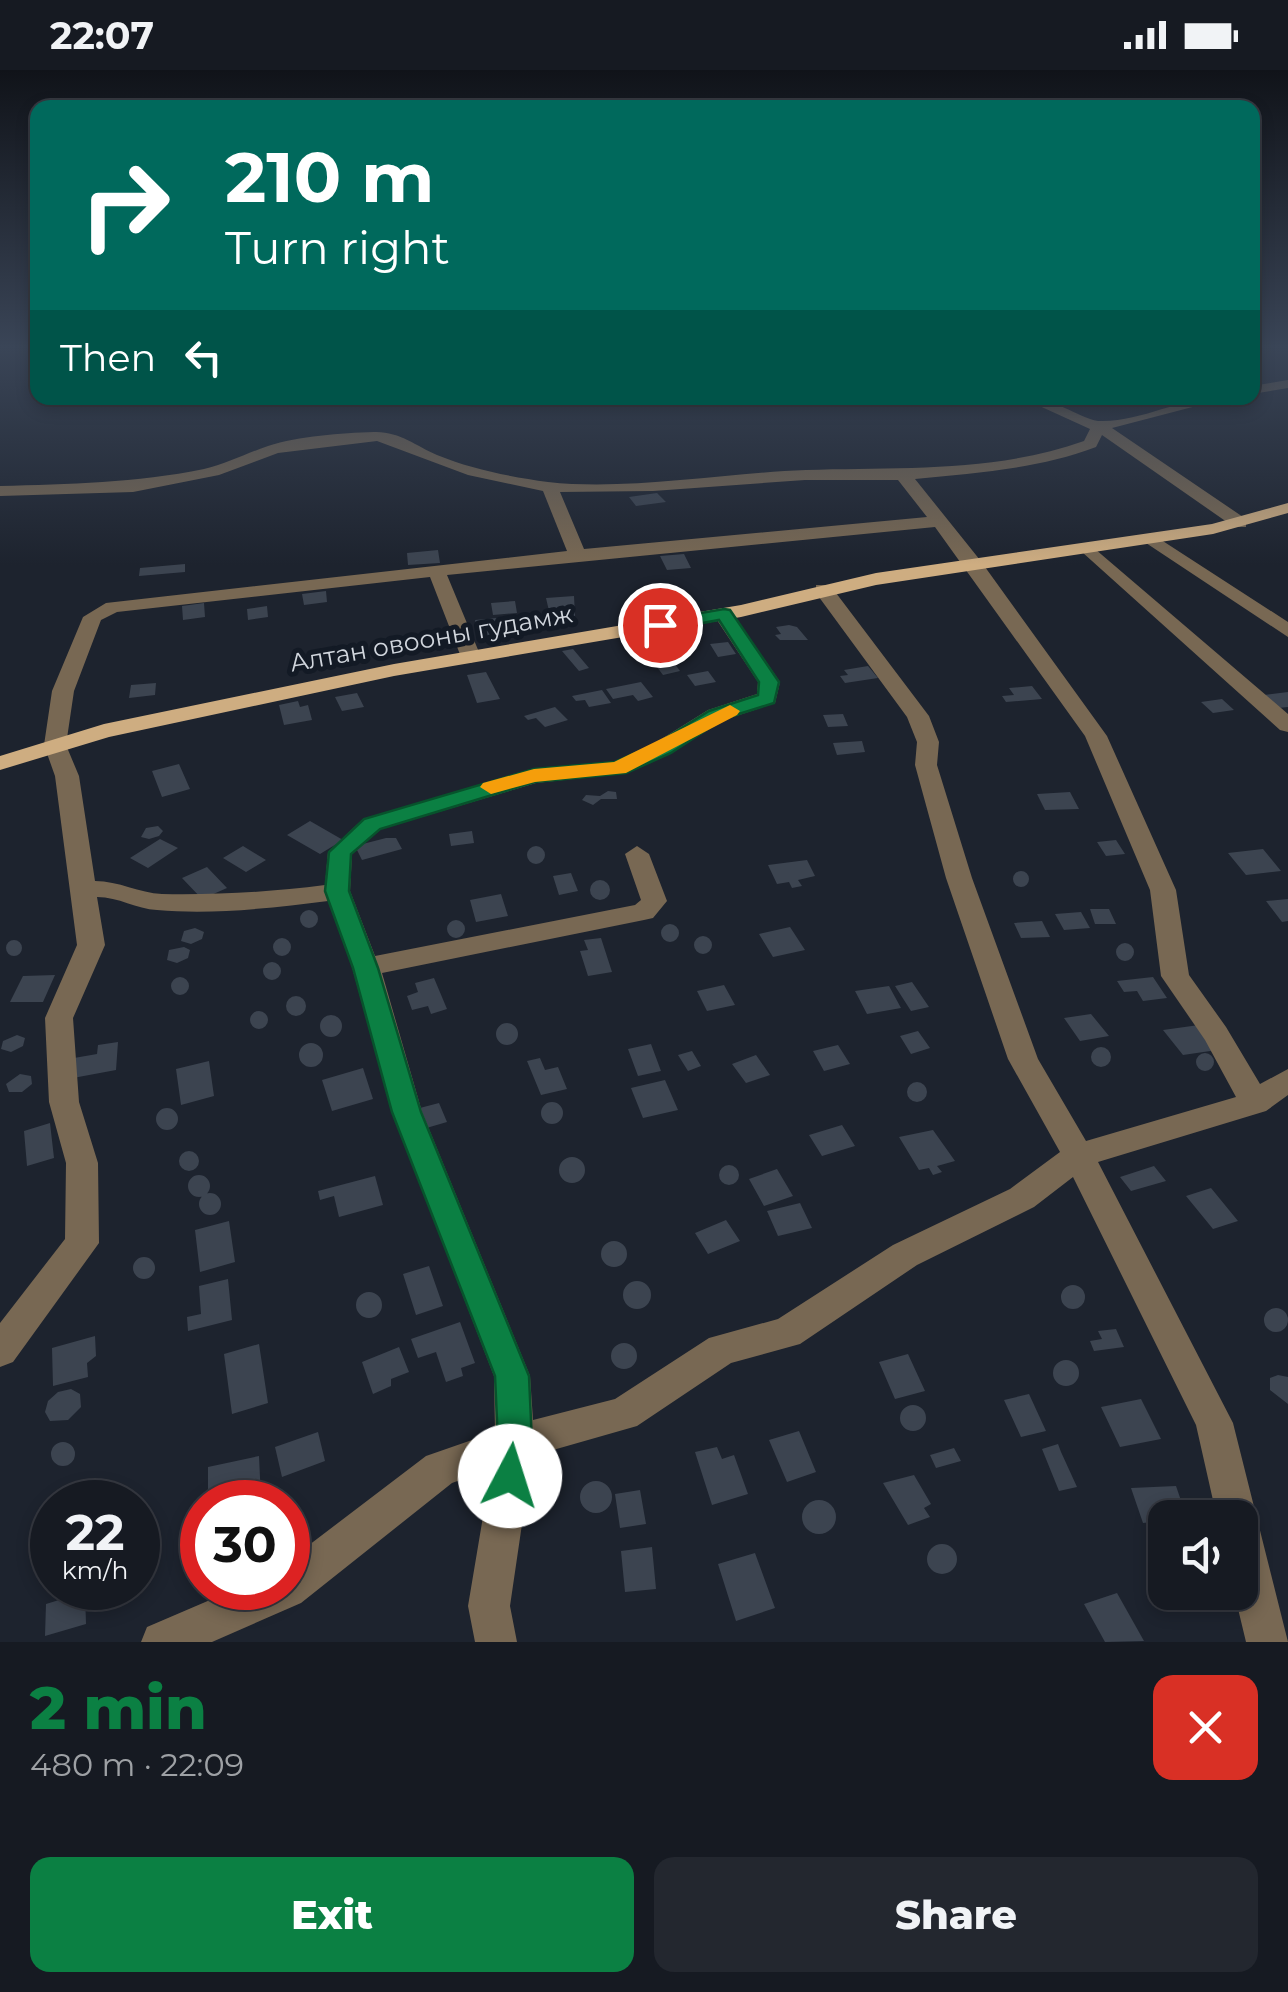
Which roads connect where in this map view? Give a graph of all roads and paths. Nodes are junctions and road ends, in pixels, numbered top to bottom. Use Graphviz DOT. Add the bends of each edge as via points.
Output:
graph roads {
  1 [pos="1083,418"];
  2 [pos="1135,418"];
  3 [pos="1099,427"];
  4 [pos="902,475"];
  5 [pos="550,487"];
  6 [pos="0,491"];
  7 [pos="1287,508"];
  8 [pos="940,521"];
  9 [pos="1240,523"];
  10 [pos="1152,539"];
  11 [pos="1088,548"];
  12 [pos="578,556"];
  13 [pos="974,564"];
  14 [pos="437,572"];
  15 [pos="824,590"];
  16 [pos="724,614"];
  17 [pos="1288,631"];
  18 [pos="471,657"];
  19 [pos="1288,725"];
  20 [pos="55,745"];
  21 [pos="0,763"];
  22 [pos="637,854"];
  23 [pos="81,888"];
  24 [pos="337,891"];
  25 [pos="366,968"];
  26 [pos="1288,1080"];
  27 [pos="1255,1103"];
  28 [pos="1078,1156"];
  29 [pos="0,1351"];
  30 [pos="515,1443"];
  31 [pos="1233,1500"];
  32 [pos="310,1569"];
  33 [pos="1258,1605"];
  34 [pos="235,1610"];
  35 [pos="162,1642"];
  36 [pos="496,1642"];
  37 [pos="1267,1642"];
  1 -- 3 [label="street"];
  2 -- 3 [label="street"];
  3 -- 4 [label="street" via="1090,444 1064,454"];
  3 -- 9 [label="street"];
  4 -- 5 [label="street"];
  4 -- 8 [label="street"];
  5 -- 6 [label="street" via="474,472 376,436 275,450 214,472 133,487"];
  5 -- 12 [label="street"];
  7 -- 9 [label="main road, Алтан овооны гудамж"];
  8 -- 12 [label="street"];
  8 -- 13 [label="street"];
  9 -- 10 [label="main road, Алтан овооны гудамж"];
  10 -- 11 [label="main road, Алтан овооны гудамж"];
  10 -- 17 [label="street"];
  11 -- 13 [label="main road, Алтан овооны гудамж"];
  11 -- 19 [label="street"];
  12 -- 14 [label="street"];
  13 -- 15 [label="main road, Алтан овооны гудамж"];
  13 -- 27 [label="street" via="1096,736 1164,890 1174,976"];
  14 -- 18 [label="street"];
  14 -- 20 [label="street" via="113,608 93,617 64,691"];
  15 -- 16 [label="main road, Алтан овооны гудамж"];
  15 -- 28 [label="street" via="918,716 959,878 1023,1059"];
  16 -- 18 [label="main road, Алтан овооны гудамж"];
  16 -- 24 [label="street" via="769,682 767,698 716,715 619,768 534,776 372,824 340,852"];
  18 -- 20 [label="main road, Алтан овооны гудамж"];
  20 -- 21 [label="main road, Алтан овооны гудамж"];
  20 -- 23 [label="street" via="67,776"];
  22 -- 25 [label="street" via="654,902 644,912"];
  23 -- 24 [label="street" via="117,889 155,902 273,900"];
  23 -- 29 [label="street" via="90,944 59,1018 64,1102 82,1163 82,1244"];
  24 -- 25 [label="street"];
  25 -- 30 [label="street" via="406,1112 512,1376"];
  26 -- 27 [label="street"];
  27 -- 28 [label="street"];
  28 -- 30 [label="street" via="1022,1198 905,1255 787,1332 722,1349 624,1414"];
  28 -- 31 [label="street" via="1214,1423"];
  30 -- 32 [label="street" via="440,1469"];
  30 -- 36 [label="street" via="489,1606"];
  33 -- 37 [label="street"];
  34 -- 35 [label="street"];
}
